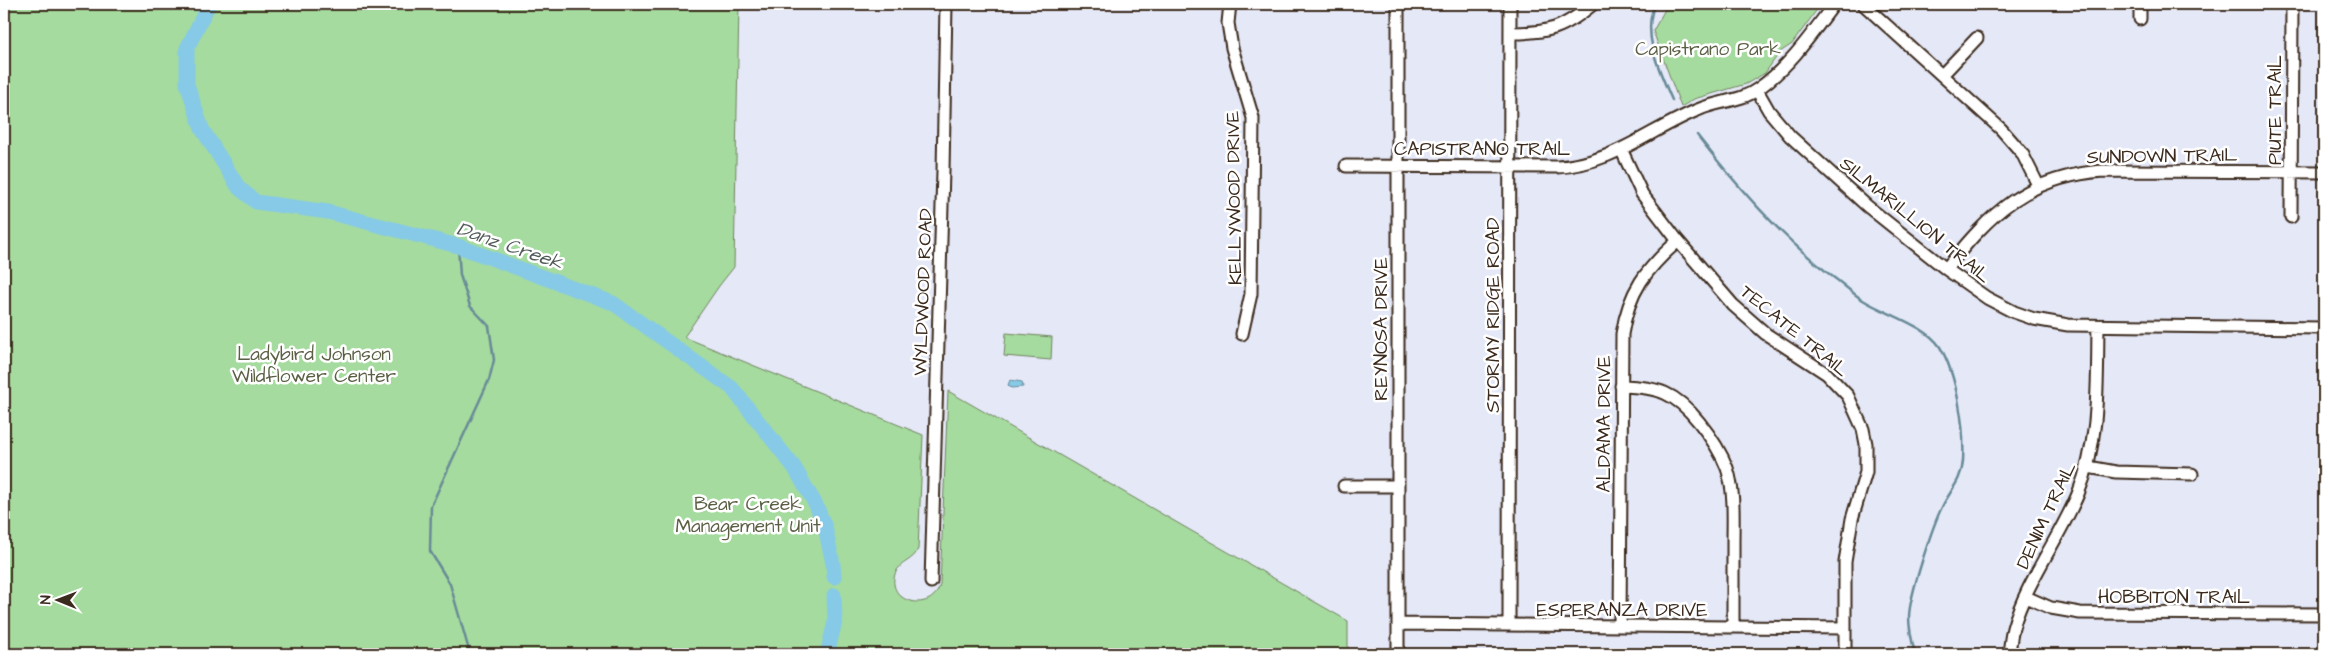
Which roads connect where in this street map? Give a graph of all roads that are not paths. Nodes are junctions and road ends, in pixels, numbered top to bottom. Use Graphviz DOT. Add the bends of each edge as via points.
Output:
graph roads {
  1 [pos="946,4"];
  2 [pos="1230,4"];
  3 [pos="1398,4"];
  4 [pos="1510,4"];
  5 [pos="1593,4"];
  6 [pos="1834,4"];
  7 [pos="1864,4"];
  8 [pos="2140,4"];
  9 [pos="2292,4"];
  10 [pos="2140,19"];
  11 [pos="1510,33"];
  12 [pos="1977,38"];
  13 [pos="1942,75"];
  14 [pos="1757,90"];
  15 [pos="1621,149"];
  16 [pos="1346,166"];
  17 [pos="1398,166"];
  18 [pos="1510,167"];
  19 [pos="2291,172"];
  20 [pos="2324,172"];
  21 [pos="2038,185"];
  22 [pos="2290,217"];
  23 [pos="1678,241"];
  24 [pos="1946,270"];
  25 [pos="2098,326"];
  26 [pos="2324,328"];
  27 [pos="1242,334"];
  28 [pos="1621,386"];
  29 [pos="2088,467"];
  30 [pos="2192,474"];
  31 [pos="1344,486"];
  32 [pos="1398,486"];
  33 [pos="931,582"];
  34 [pos="2026,597"];
  35 [pos="2324,614"];
  36 [pos="1398,624"];
  37 [pos="1509,626"];
  38 [pos="1620,626"];
  39 [pos="1733,627"];
  40 [pos="1845,628"];
  41 [pos="1398,654"];
  42 [pos="1845,654"];
  43 [pos="2009,654"];
  1 -- 33 [label="street, WYLDWOOD ROAD"];
  2 -- 27 [label="street, KELLYWOOD DRIVE" via="1228,23 1232,48 1253,118 1252,294"];
  3 -- 17 [label="street, REYNOSA DRIVE"];
  4 -- 11 [label="street, STORMY RIDGE ROAD"];
  5 -- 11 [label="street" via="1556,29"];
  6 -- 14 [label="street, CAPISTRANO TRAIL" via="1788,64"];
  7 -- 13 [label="street"];
  8 -- 10 [label="street"];
  9 -- 19 [label="street, PIUTE TRAIL"];
  11 -- 18 [label="street, STORMY RIDGE ROAD"];
  12 -- 13 [label="street"];
  13 -- 21 [label="street" via="2015,145"];
  14 -- 15 [label="street, CAPISTRANO TRAIL" via="1699,109"];
  14 -- 24 [label="street, SILMARILLION TRAIL" via="1773,117 1790,136 1866,206"];
  15 -- 18 [label="street, CAPISTRANO TRAIL" via="1577,166"];
  15 -- 23 [label="street, TECATE TRAIL" via="1642,194"];
  16 -- 17 [label="street, CAPISTRANO TRAIL"];
  17 -- 18 [label="street, CAPISTRANO TRAIL"];
  17 -- 32 [label="street, REYNOSA DRIVE"];
  18 -- 37 [label="street, STORMY RIDGE ROAD"];
  19 -- 20 [label="street, SUNDOWN TRAIL"];
  19 -- 21 [label="street, SUNDOWN TRAIL" via="2103,171 2073,174"];
  19 -- 22 [label="street, PIUTE TRAIL"];
  21 -- 24 [label="street, SUNDOWN TRAIL" via="1989,219"];
  23 -- 28 [label="street, ALDAMA DRIVE" via="1651,266 1631,296 1622,334"];
  23 -- 40 [label="street, TECATE TRAIL" via="1733,305 1766,334 1815,365 1848,396 1863,429 1866,472 1852,520 1845,562"];
  24 -- 25 [label="street, SILMARILLION TRAIL" via="2014,312 2050,323"];
  25 -- 26 [label="street, SILMARILLION TRAIL"];
  25 -- 29 [label="street, DENIM TRAIL" via="2097,408"];
  28 -- 38 [label="street, ALDAMA DRIVE"];
  28 -- 39 [label="street" via="1651,387 1676,398 1707,432 1722,457 1734,508"];
  29 -- 30 [label="street" via="2116,472"];
  29 -- 34 [label="street, DENIM TRAIL" via="2077,496"];
  31 -- 32 [label="street"];
  32 -- 36 [label="street, REYNOSA DRIVE"];
  34 -- 35 [label="street, HOBBITON TRAIL" via="2051,608 2080,613"];
  34 -- 43 [label="street, DENIM TRAIL" via="2014,627"];
  36 -- 37 [label="street, ESPERANZA DRIVE"];
  36 -- 41 [label="street, REYNOSA DRIVE"];
  37 -- 38 [label="street, ESPERANZA DRIVE"];
  38 -- 39 [label="street, ESPERANZA DRIVE"];
  39 -- 40 [label="street, ESPERANZA DRIVE"];
  40 -- 42 [label="street, TECATE TRAIL"];
}
